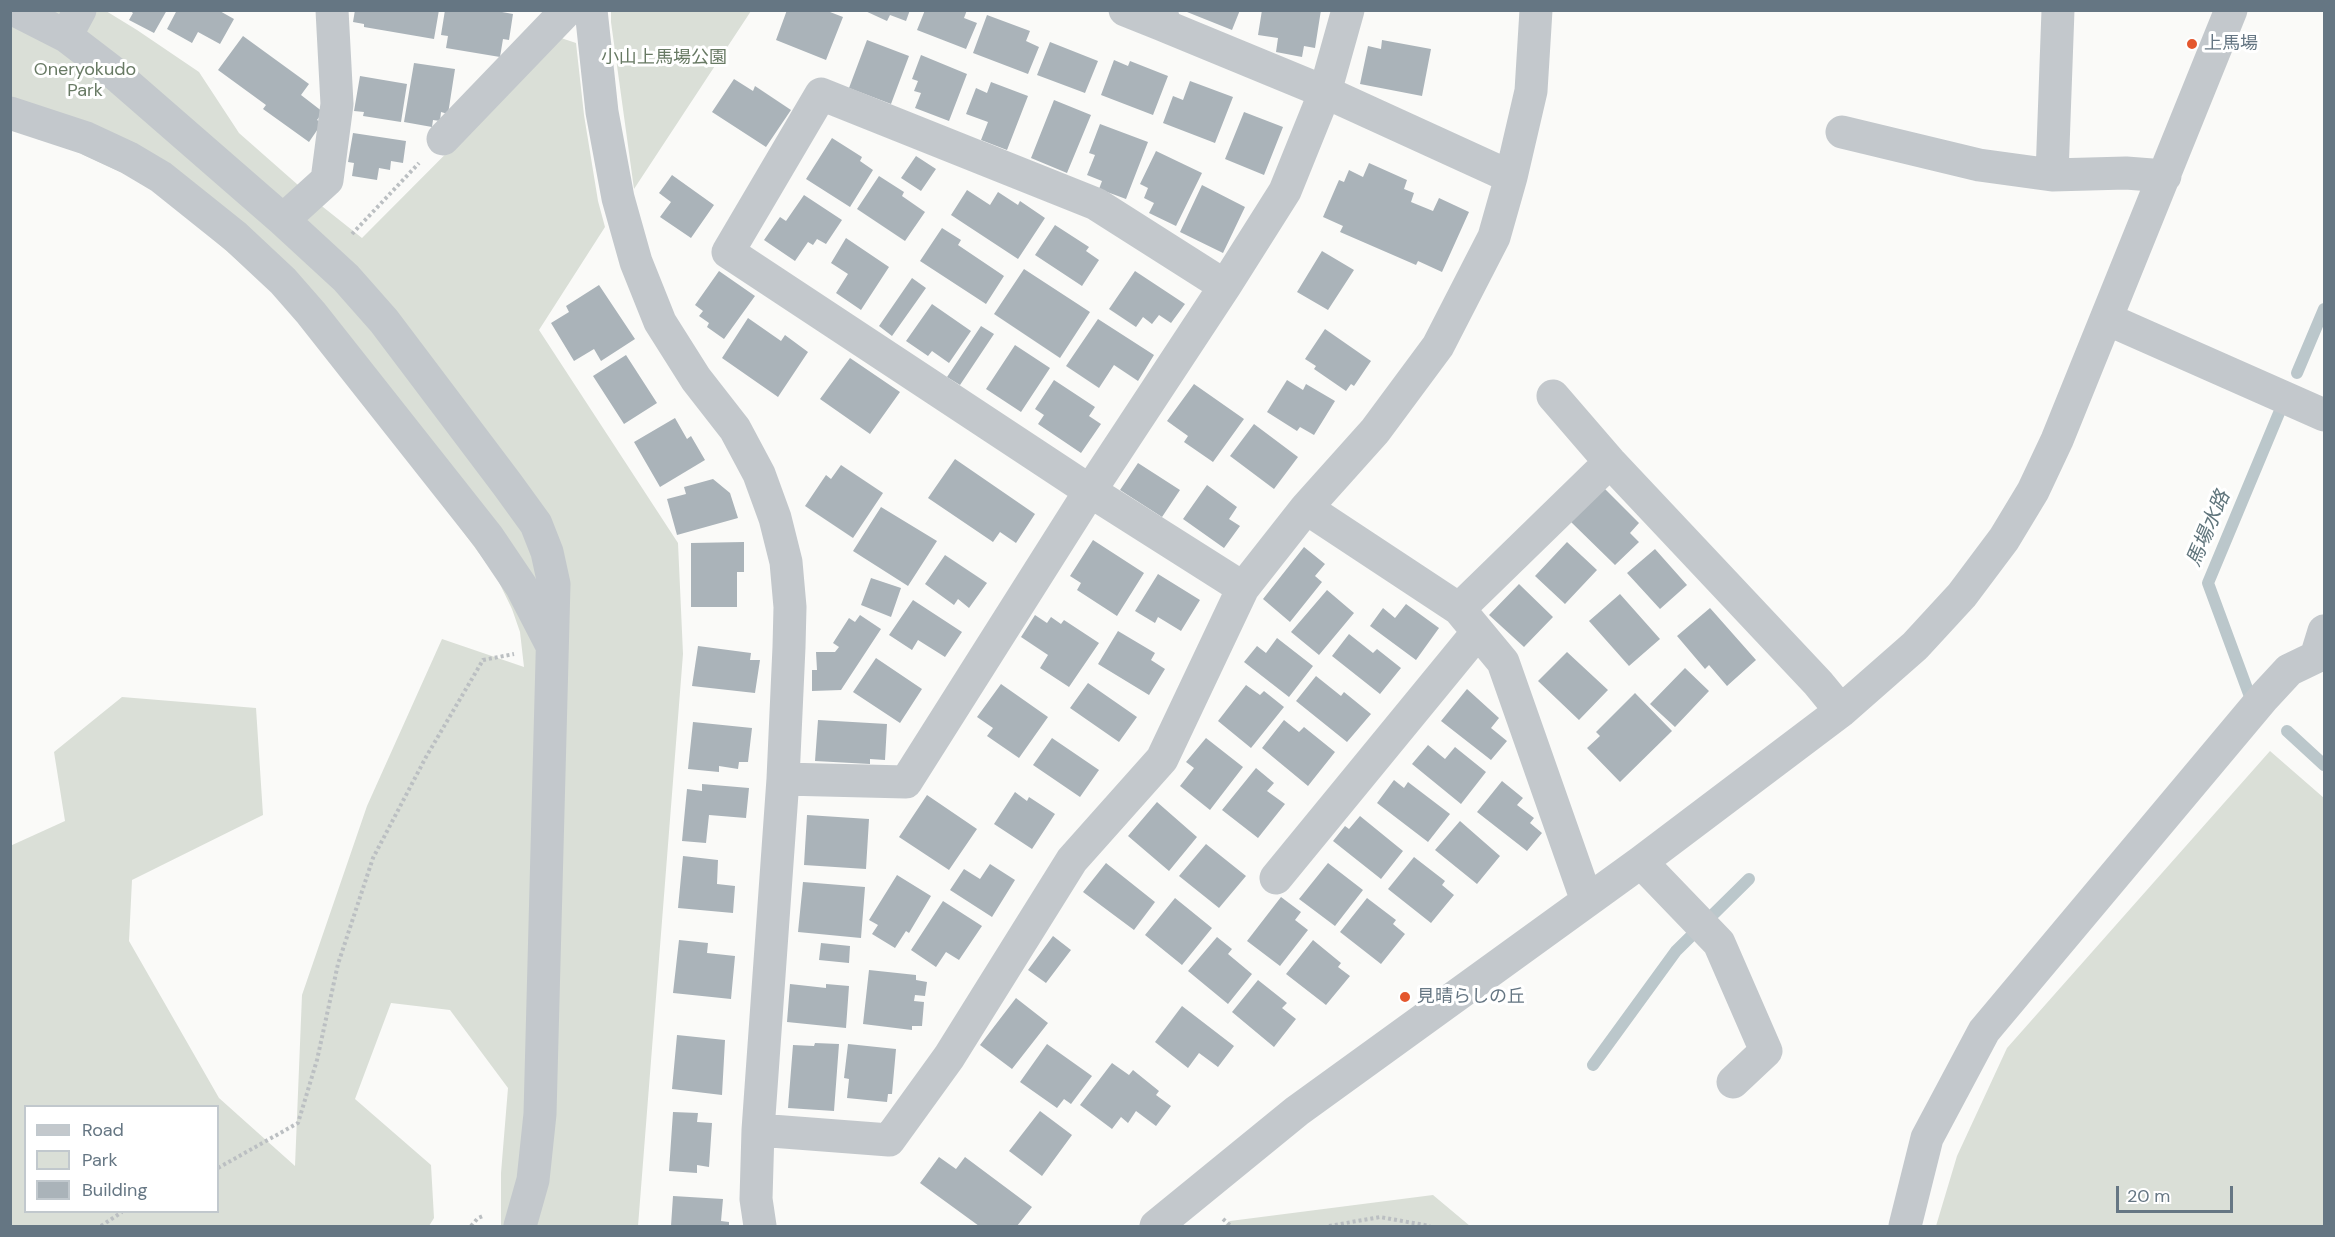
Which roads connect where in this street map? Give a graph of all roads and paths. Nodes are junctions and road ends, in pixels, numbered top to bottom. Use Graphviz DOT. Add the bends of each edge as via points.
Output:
graph roads {
  1 [pos="15,10"];
  2 [pos="332,10"];
  3 [pos="567,10"];
  4 [pos="591,10"];
  5 [pos="1125,10"];
  6 [pos="1348,10"];
  7 [pos="1536,10"];
  8 [pos="2058,10"];
  9 [pos="2231,10"];
  10 [pos="1163,18"];
  11 [pos="73,23"];
  12 [pos="1325,92"];
  13 [pos="10,114"];
  14 [pos="1842,132"];
  15 [pos="443,139"];
  16 [pos="2052,175"];
  17 [pos="2165,176"];
  18 [pos="1511,177"];
  19 [pos="283,220"];
  20 [pos="347,238"];
  21 [pos="1225,286"];
  22 [pos="2107,319"];
  23 [pos="1553,396"];
  24 [pos="454,412"];
  25 [pos="2325,415"];
  26 [pos="403,429"];
  27 [pos="423,455"];
  28 [pos="1610,462"];
  29 [pos="1090,491"];
  30 [pos="1306,508"];
  31 [pos="1243,588"];
  32 [pos="1468,621"];
  33 [pos="552,646"];
  34 [pos="2322,650"];
  35 [pos="1841,711"];
  36 [pos="783,779"];
  37 [pos="1641,862"];
  38 [pos="1276,878"];
  39 [pos="1587,901"];
  40 [pos="1733,1082"];
  41 [pos="758,1130"];
  42 [pos="219,1167"];
  43 [pos="121,1213"];
  44 [pos="1219,1216"];
  45 [pos="101,1227"];
  46 [pos="520,1227"];
  47 [pos="760,1227"];
  48 [pos="1156,1227"];
  49 [pos="1231,1227"];
  50 [pos="1329,1227"];
  51 [pos="1430,1227"];
  52 [pos="1905,1227"];
  1 -- 11 [label="street"];
  2 -- 19 [label="street" via="337,104 327,180"];
  3 -- 15 [label="street"];
  4 -- 36 [label="street" via="618,198 636,262 660,322 696,379 735,429 759,474 786,562 790,607"];
  5 -- 10 [label="street"];
  6 -- 12 [label="street"];
  7 -- 18 [label="street" via="1531,91"];
  8 -- 16 [label="street"];
  9 -- 17 [label="street"];
  10 -- 12 [label="street"];
  11 -- 19 [label="street" via="113,72"];
  12 -- 18 [label="street"];
  12 -- 21 [label="street" via="1285,190"];
  13 -- 26 [label="street" via="86,138 129,158 190,199 283,281"];
  14 -- 16 [label="street" via="1979,165"];
  15 -- 20 [label="path"];
  16 -- 17 [label="street"];
  17 -- 22 [label="street"];
  18 -- 30 [label="street" via="1494,237 1438,346 1375,431"];
  19 -- 24 [label="street" via="346,278"];
  21 -- 29 [label="street"];
  21 -- 29 [label="street" via="1096,204 821,94 728,252"];
  22 -- 25 [label="street"];
  22 -- 35 [label="street" via="2057,440 2004,539 1962,595 1915,646"];
  23 -- 28 [label="street"];
  24 -- 26 [label="street" via="439,411 430,421"];
  24 -- 27 [label="street" via="449,427 428,441"];
  24 -- 33 [label="street" via="536,524 554,584"];
  26 -- 27 [label="street"];
  27 -- 33 [label="street" via="507,563"];
  28 -- 32 [label="street"];
  28 -- 35 [label="street"];
  29 -- 31 [label="street"];
  29 -- 36 [label="street" via="906,782"];
  30 -- 31 [label="street"];
  30 -- 32 [label="street"];
  31 -- 41 [label="street" via="1162,759 1072,860 949,1057 889,1140"];
  32 -- 38 [label="street"];
  32 -- 39 [label="street" via="1503,662"];
  33 -- 42 [label="path" via="483,660 373,858 338,964 317,1060 298,1123"];
  33 -- 46 [label="street" via="540,1114 533,1180"];
  34 -- 52 [label="street" via="2289,670 2265,697 1984,1031 1927,1138"];
  35 -- 37 [label="street"];
  36 -- 41 [label="street"];
  37 -- 39 [label="street"];
  37 -- 40 [label="street" via="1719,943 1766,1051"];
  39 -- 48 [label="street" via="1297,1111"];
  41 -- 47 [label="street" via="756,1199"];
  43 -- 45 [label="path"];
  44 -- 49 [label="path"];
  50 -- 51 [label="path" via="1380,1217"];
}
